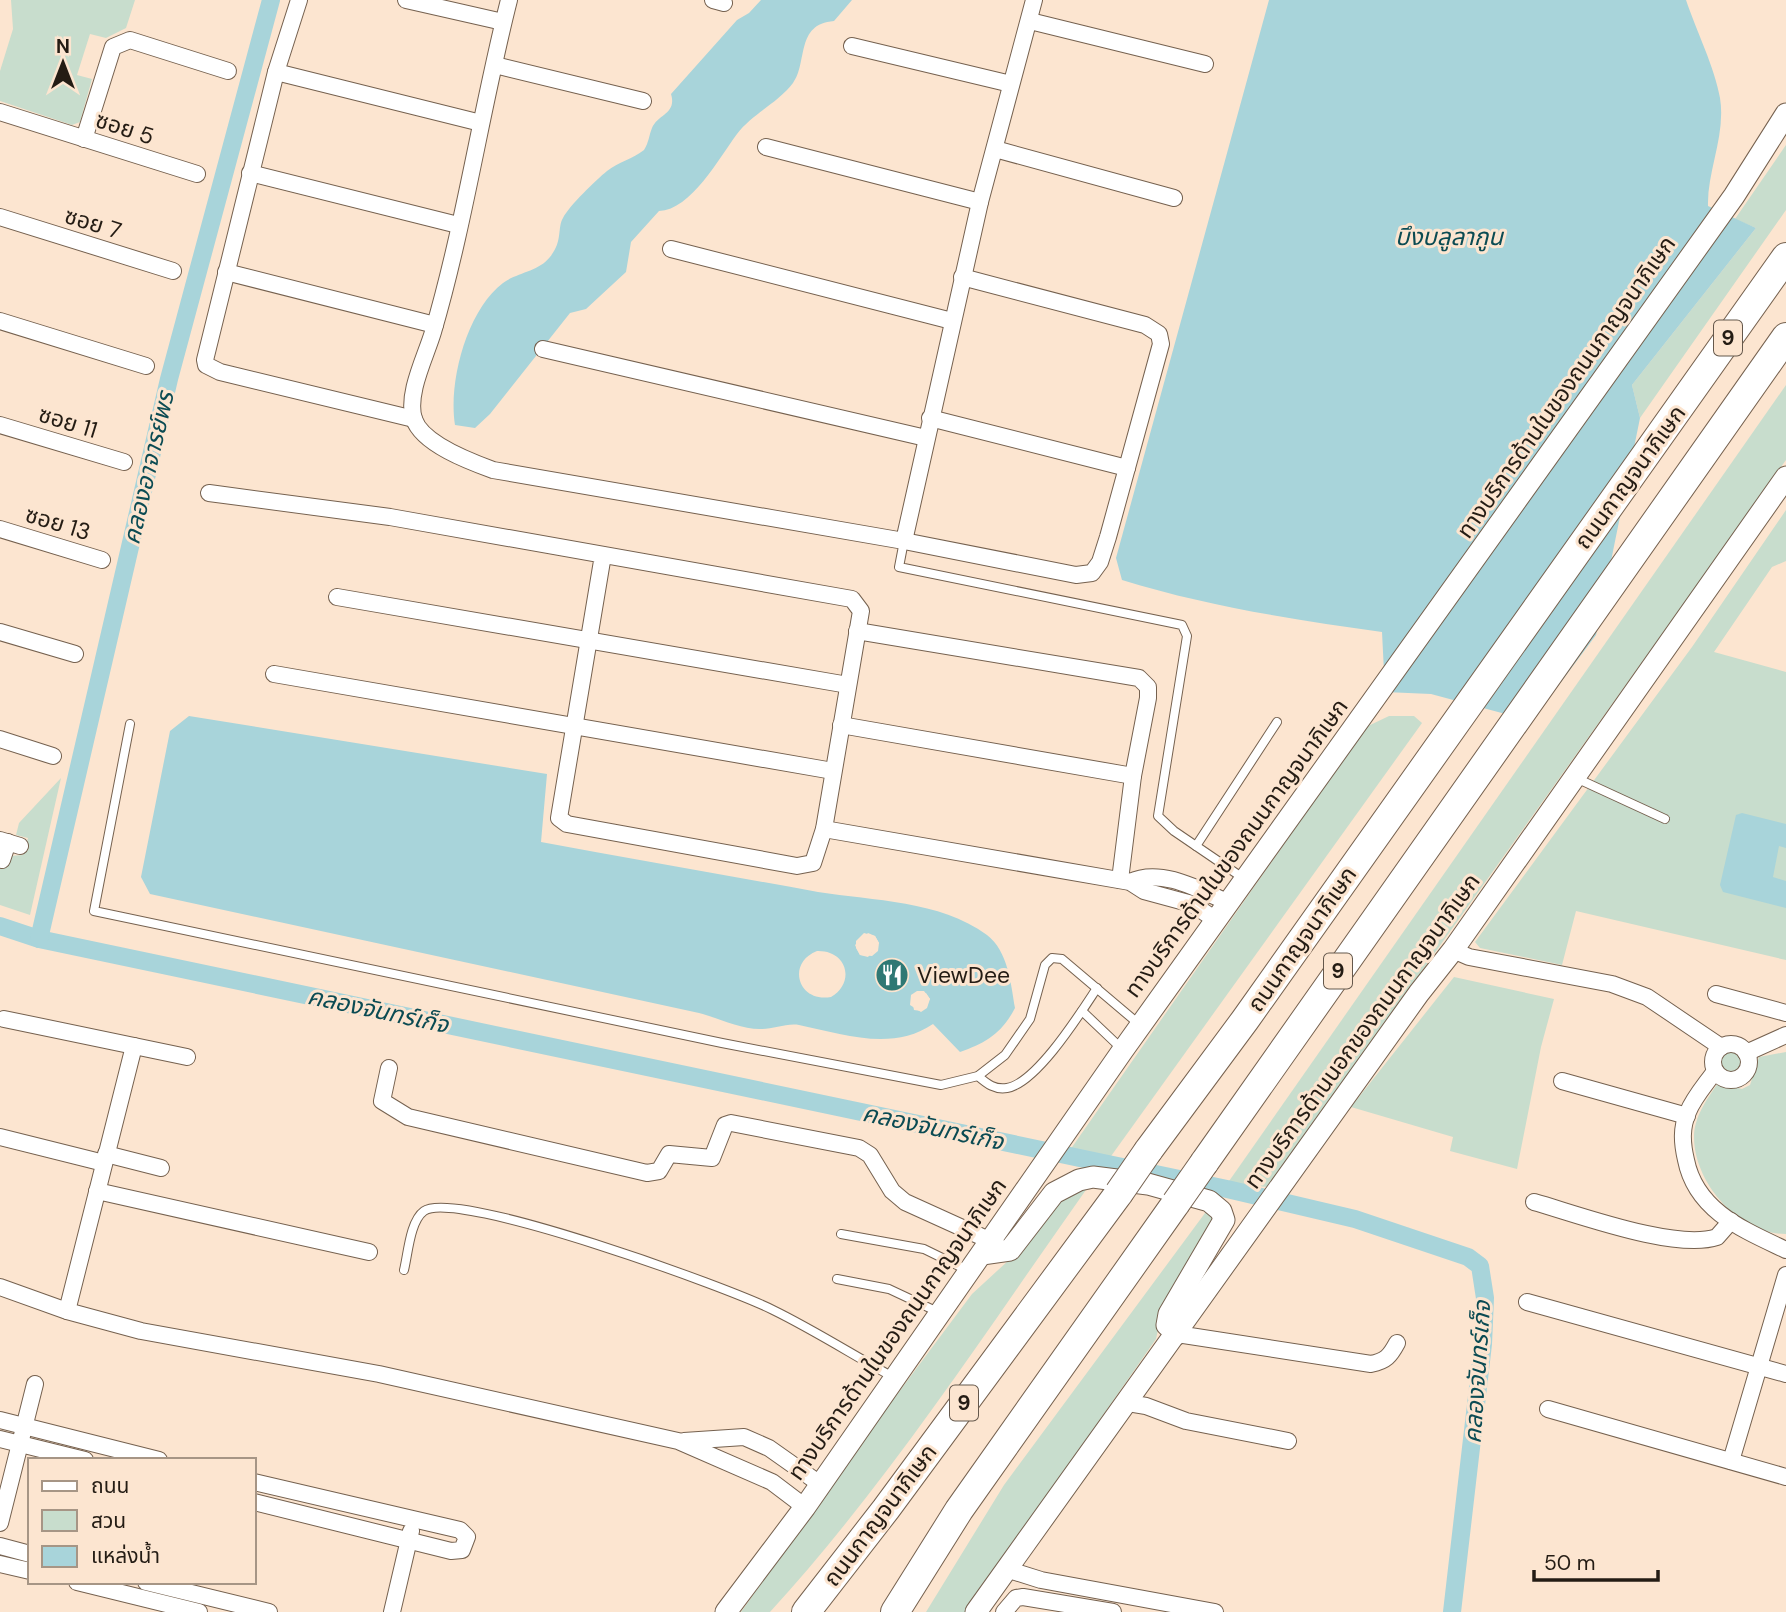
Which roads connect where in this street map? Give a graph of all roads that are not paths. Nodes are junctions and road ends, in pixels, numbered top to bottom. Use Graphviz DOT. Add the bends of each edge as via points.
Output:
graph roads {
  1 [pos="299,0"];
  2 [pos="406,0"];
  3 [pos="509,0"];
  4 [pos="1034,0"];
  5 [pos="1030,21"];
  6 [pos="503,22"];
  7 [pos="852,46"];
  8 [pos="1205,64"];
  9 [pos="495,65"];
  10 [pos="228,71"];
  11 [pos="276,72"];
  12 [pos="1012,84"];
  13 [pos="643,101"];
  14 [pos="0,112"];
  15 [pos="1786,114"];
  16 [pos="481,123"];
  17 [pos="84,139"];
  18 [pos="766,147"];
  19 [pos="995,149"];
  20 [pos="250,173"];
  21 [pos="197,174"];
  22 [pos="1174,198"];
  23 [pos="980,202"];
  24 [pos="0,217"];
  25 [pos="458,225"];
  26 [pos="671,249"];
  27 [pos="1786,257"];
  28 [pos="173,271"];
  29 [pos="226,272"];
  30 [pos="962,277"];
  31 [pos="0,321"];
  32 [pos="951,321"];
  33 [pos="435,324"];
  34 [pos="1786,337"];
  35 [pos="544,349"];
  36 [pos="146,366"];
  37 [pos="930,418"];
  38 [pos="414,419"];
  39 [pos="0,425"];
  40 [pos="926,438"];
  41 [pos="124,462"];
  42 [pos="1128,468"];
  43 [pos="1786,477"];
  44 [pos="209,494"];
  45 [pos="0,529"];
  46 [pos="904,541"];
  47 [pos="603,555"];
  48 [pos="102,561"];
  49 [pos="337,597"];
  50 [pos="857,631"];
  51 [pos="0,632"];
  52 [pos="587,640"];
  53 [pos="75,654"];
  54 [pos="274,674"];
  55 [pos="848,685"];
  56 [pos="1277,722"];
  57 [pos="130,724"];
  58 [pos="572,725"];
  59 [pos="841,725"];
  60 [pos="0,739"];
  61 [pos="53,756"];
  62 [pos="832,771"];
  63 [pos="1133,776"];
  64 [pos="1574,777"];
  65 [pos="1665,819"];
  66 [pos="824,829"];
  67 [pos="9,843"];
  68 [pos="1196,846"];
  69 [pos="2,860"];
  70 [pos="1246,880"];
  71 [pos="1125,881"];
  72 [pos="1222,912"];
  73 [pos="1453,950"];
  74 [pos="1097,988"];
  75 [pos="1716,994"];
  76 [pos="1082,1011"];
  77 [pos="1786,1013"];
  78 [pos="4,1019"];
  79 [pos="1140,1025"];
  80 [pos="1786,1035"];
  81 [pos="134,1046"];
  82 [pos="1721,1047"];
  83 [pos="1123,1050"];
  84 [pos="1746,1053"];
  85 [pos="187,1057"];
  86 [pos="388,1068"];
  87 [pos="1715,1071"];
  88 [pos="978,1076"];
  89 [pos="1562,1081"];
  90 [pos="1687,1116"];
  91 [pos="0,1137"];
  92 [pos="105,1158"];
  93 [pos="161,1168"];
  94 [pos="97,1191"];
  95 [pos="1534,1202"];
  96 [pos="1731,1221"];
  97 [pos="841,1234"];
  98 [pos="987,1247"];
  99 [pos="1786,1250"];
  100 [pos="369,1252"];
  101 [pos="404,1270"];
  102 [pos="970,1271"];
  103 [pos="1786,1275"];
  104 [pos="837,1279"];
  105 [pos="0,1287"];
  106 [pos="1527,1302"];
  107 [pos="67,1311"];
  108 [pos="941,1313"];
  109 [pos="1177,1334"];
  110 [pos="1397,1343"];
  111 [pos="1758,1366"];
  112 [pos="1786,1374"];
  113 [pos="895,1378"];
  114 [pos="35,1384"];
  115 [pos="1128,1403"];
  116 [pos="1548,1409"];
  117 [pos="0,1420"];
  118 [pos="23,1426"];
  119 [pos="0,1438"];
  120 [pos="678,1441"];
  121 [pos="1288,1441"];
  122 [pos="18,1443"];
  123 [pos="77,1458"];
  124 [pos="151,1458"];
  125 [pos="1731,1461"];
  126 [pos="1786,1477"];
  127 [pos="256,1482"];
  128 [pos="820,1484"];
  129 [pos="256,1503"];
  130 [pos="805,1507"];
  131 [pos="414,1519"];
  132 [pos="0,1523"];
  133 [pos="409,1541"];
  134 [pos="0,1546"];
  135 [pos="28,1553"];
  136 [pos="0,1564"];
  137 [pos="1006,1569"];
  138 [pos="28,1571"];
  139 [pos="85,1584"];
  140 [pos="154,1584"];
  141 [pos="199,1612"];
  142 [pos="269,1612"];
  143 [pos="392,1612"];
  144 [pos="726,1612"];
  145 [pos="806,1612"];
  146 [pos="895,1612"];
  147 [pos="976,1612"];
  148 [pos="1003,1612"];
  149 [pos="1113,1612"];
  150 [pos="1213,1612"];
  1 -- 11 [label="street"];
  2 -- 6 [label="street"];
  3 -- 6 [label="street"];
  4 -- 5 [label="street"];
  5 -- 8 [label="street"];
  5 -- 12 [label="street"];
  6 -- 9 [label="street"];
  7 -- 12 [label="street"];
  9 -- 13 [label="street"];
  9 -- 16 [label="street"];
  10 -- 17 [label="street" via="130,40 113,47"];
  11 -- 16 [label="street"];
  11 -- 20 [label="street"];
  12 -- 19 [label="street"];
  14 -- 17 [label="street, ซอย 5"];
  15 -- 70 [label="main road, ทางบริการด้านในของถนนกาญจนาภิเษก" via="1734,196"];
  16 -- 25 [label="street"];
  17 -- 21 [label="street, ซอย 5"];
  18 -- 23 [label="street"];
  19 -- 22 [label="street"];
  19 -- 23 [label="street"];
  20 -- 25 [label="street"];
  20 -- 29 [label="street"];
  23 -- 30 [label="street"];
  24 -- 28 [label="street, ซอย 7"];
  25 -- 33 [label="street"];
  26 -- 32 [label="street"];
  27 -- 145 [label="highway, ถนนกาญจนาภิเษก / 9, bridge" via="1245,1020"];
  29 -- 33 [label="street"];
  29 -- 38 [label="street" via="206,365"];
  30 -- 32 [label="street"];
  30 -- 42 [label="street" via="1145,325 1159,334 1157,362"];
  31 -- 36 [label="street"];
  32 -- 37 [label="street"];
  33 -- 38 [label="street" via="413,397"];
  34 -- 146 [label="highway, ถนนกาญจนาภิเษก / 9, bridge" via="958,1510"];
  35 -- 40 [label="street"];
  37 -- 40 [label="street"];
  37 -- 42 [label="street"];
  38 -- 46 [label="street" via="441,446 493,470"];
  39 -- 41 [label="street, ซอย 11"];
  40 -- 46 [label="street"];
  42 -- 46 [label="street" via="1100,562 1092,573 1076,575"];
  43 -- 64 [label="main road, ทางบริการด้านนอกของถนนกาญจนาภิเษก"];
  44 -- 47 [label="street" via="390,517"];
  45 -- 48 [label="street, ซอย 13"];
  46 -- 68 [label="lane" via="900,566 1182,625 1187,636 1158,816"];
  47 -- 50 [label="street" via="843,595 861,611"];
  47 -- 52 [label="street"];
  49 -- 52 [label="street"];
  50 -- 55 [label="street"];
  50 -- 63 [label="street" via="1139,678 1148,687 1148,698"];
  51 -- 53 [label="street"];
  52 -- 55 [label="street"];
  52 -- 58 [label="street"];
  54 -- 58 [label="street"];
  55 -- 59 [label="street"];
  56 -- 68 [label="lane"];
  57 -- 88 [label="lane" via="94,911 923,1083 947,1085"];
  58 -- 62 [label="street"];
  58 -- 66 [label="street" via="559,808 559,818 567,824 797,866 813,863"];
  59 -- 62 [label="street"];
  59 -- 63 [label="street"];
  60 -- 61 [label="street"];
  62 -- 66 [label="street"];
  63 -- 71 [label="street"];
  64 -- 65 [label="lane"];
  64 -- 73 [label="main road, ทางบริการด้านนอกของถนนกาญจนาภิเษก"];
  66 -- 71 [label="street"];
  67 -- 69 [label="street"];
  68 -- 70 [label="lane"];
  70 -- 72 [label="main road, ทางบริการด้านในของถนนกาญจนาภิเษก"];
  71 -- 72 [label="street" via="1144,891"];
  72 -- 79 [label="main road, ทางบริการด้านในของถนนกาญจนาภิเษก"];
  73 -- 82 [label="street" via="1612,984 1647,997"];
  73 -- 109 [label="main road, ทางบริการด้านนอกของถนนกาญจนาภิเษก"];
  74 -- 76 [label="lane"];
  74 -- 79 [label="lane"];
  74 -- 88 [label="lane" via="1062,959 1047,960 1030,1019 1005,1055"];
  75 -- 77 [label="street"];
  76 -- 83 [label="lane"];
  76 -- 88 [label="lane" via="1023,1081 1000,1088"];
  78 -- 81 [label="street"];
  79 -- 83 [label="main road, ทางบริการด้านในของถนนกาญจนาภิเษก"];
  80 -- 84 [label="street"];
  81 -- 85 [label="street"];
  81 -- 92 [label="street"];
  82 -- 84 [label="street" via="1735,1044"];
  82 -- 87 [label="street" via="1713,1058"];
  83 -- 98 [label="main road, ทางบริการด้านในของถนนกาญจนาภิเษก"];
  84 -- 87 [label="street" via="1749,1066 1740,1077 1727,1080"];
  86 -- 98 [label="street" via="382,1101 408,1117 647,1173 659,1171 669,1154 712,1158 725,1125 731,1123 859,1148 870,1155 898,1197 951,1220"];
  87 -- 90 [label="street"];
  89 -- 90 [label="street"];
  90 -- 96 [label="street" via="1683,1129 1687,1166 1707,1204"];
  91 -- 92 [label="street"];
  92 -- 93 [label="street"];
  92 -- 94 [label="street"];
  94 -- 100 [label="street"];
  94 -- 107 [label="street"];
  95 -- 96 [label="street" via="1645,1233 1689,1240 1717,1237"];
  96 -- 99 [label="street"];
  97 -- 102 [label="lane" via="924,1249"];
  98 -- 102 [label="main road, ทางบริการด้านในของถนนกาญจนาภิเษก"];
  98 -- 109 [label="main road" via="1010,1250 1054,1193 1093,1177 1148,1184 1209,1201 1224,1220 1169,1314 1167,1325"];
  101 -- 113 [label="lane" via="416,1220 424,1210 444,1206 477,1213 599,1243 691,1275 773,1310"];
  102 -- 108 [label="main road, ทางบริการด้านในของถนนกาญจนาภิเษก"];
  103 -- 111 [label="street"];
  104 -- 108 [label="lane" via="889,1289"];
  105 -- 107 [label="street"];
  106 -- 111 [label="street"];
  107 -- 120 [label="street" via="141,1331 379,1374"];
  108 -- 113 [label="main road, ทางบริการด้านในของถนนกาญจนาภิเษก"];
  109 -- 110 [label="street" via="1371,1364 1391,1355"];
  109 -- 115 [label="main road, ทางบริการด้านนอกของถนนกาญจนาภิเษก"];
  111 -- 112 [label="street"];
  111 -- 125 [label="street"];
  113 -- 128 [label="main road, ทางบริการด้านในของถนนกาญจนาภิเษก"];
  114 -- 118 [label="street"];
  115 -- 121 [label="street" via="1186,1421"];
  115 -- 137 [label="main road, ทางบริการด้านนอกของถนนกาญจนาภิเษก"];
  116 -- 125 [label="street"];
  117 -- 118 [label="street"];
  118 -- 122 [label="street"];
  118 -- 124 [label="street"];
  119 -- 122 [label="street"];
  120 -- 128 [label="street" via="744,1437 769,1448"];
  120 -- 130 [label="street" via="772,1482"];
  122 -- 123 [label="street"];
  122 -- 132 [label="street"];
  125 -- 126 [label="street"];
  127 -- 131 [label="street"];
  128 -- 130 [label="main road, ทางบริการด้านในของถนนกาญจนาภิเษก"];
  129 -- 133 [label="street"];
  130 -- 144 [label="main road, ทางบริการด้านในของถนนกาญจนาภิเษก"];
  131 -- 133 [label="street"];
  131 -- 133 [label="street" via="460,1530 467,1537 460,1552"];
  133 -- 143 [label="street"];
  134 -- 135 [label="street"];
  136 -- 138 [label="street"];
  137 -- 147 [label="main road, ทางบริการด้านนอกของถนนกาญจนาภิเษก"];
  137 -- 150 [label="street" via="1041,1580"];
  139 -- 141 [label="street"];
  140 -- 142 [label="street"];
  148 -- 149 [label="street" via="1023,1597"];
}
